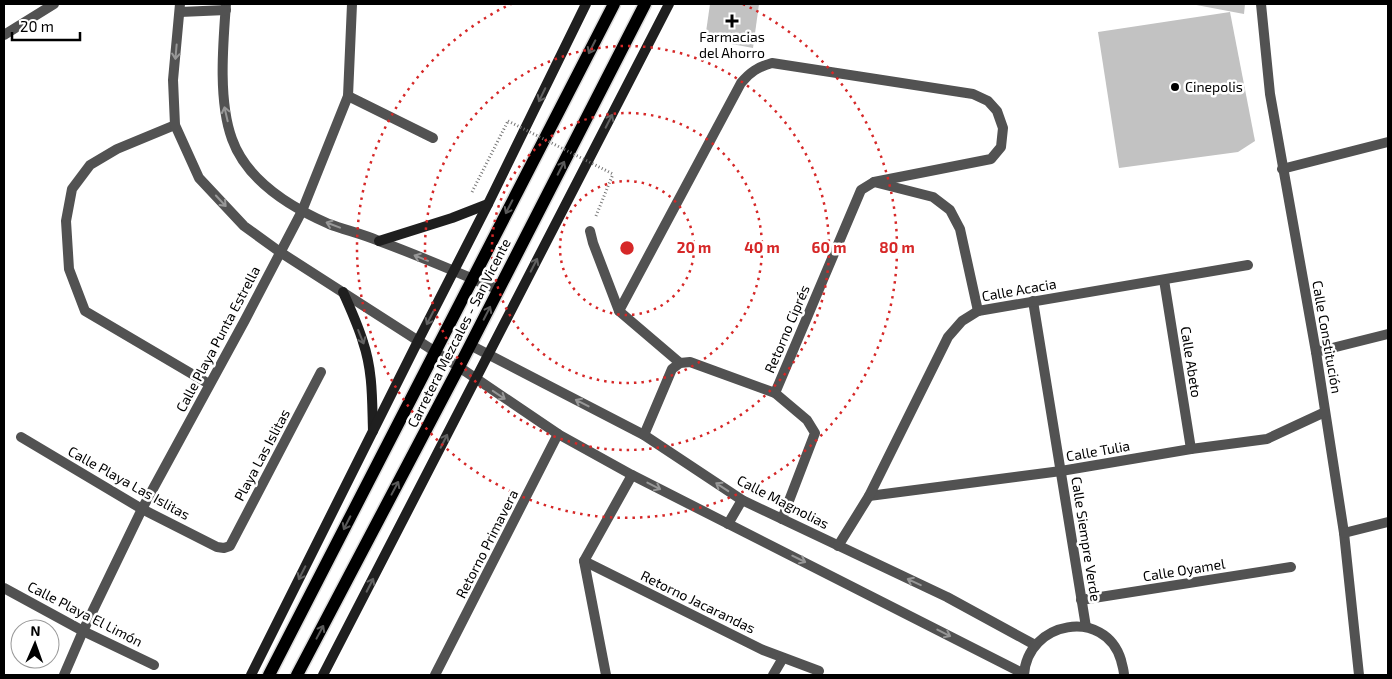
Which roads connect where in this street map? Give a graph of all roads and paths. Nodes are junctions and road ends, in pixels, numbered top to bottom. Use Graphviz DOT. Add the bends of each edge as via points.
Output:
graph roads {
  1 [pos="54,4"];
  2 [pos="352,4"];
  3 [pos="586,4"];
  4 [pos="614,4"];
  5 [pos="645,4"];
  6 [pos="670,4"];
  7 [pos="1261,4"];
  8 [pos="226,7"];
  9 [pos="180,8"];
  10 [pos="4,35"];
  11 [pos="348,96"];
  12 [pos="175,125"];
  13 [pos="433,138"];
  14 [pos="1388,142"];
  15 [pos="1282,169"];
  16 [pos="874,182"];
  17 [pos="488,204"];
  18 [pos="302,210"];
  19 [pos="468,212"];
  20 [pos="590,231"];
  21 [pos="379,240"];
  22 [pos="280,252"];
  23 [pos="1248,265"];
  24 [pos="454,271"];
  25 [pos="473,279"];
  26 [pos="1164,280"];
  27 [pos="499,290"];
  28 [pos="344,292"];
  29 [pos="1033,302"];
  30 [pos="619,311"];
  31 [pos="978,311"];
  32 [pos="1388,334"];
  33 [pos="418,341"];
  34 [pos="470,345"];
  35 [pos="435,352"];
  36 [pos="1316,352"];
  37 [pos="488,355"];
  38 [pos="680,363"];
  39 [pos="459,367"];
  40 [pos="321,372"];
  41 [pos="475,379"];
  42 [pos="209,384"];
  43 [pos="774,393"];
  44 [pos="1325,412"];
  45 [pos="373,433"];
  46 [pos="558,434"];
  47 [pos="644,435"];
  48 [pos="21,437"];
  49 [pos="1191,449"];
  50 [pos="1060,471"];
  51 [pos="632,475"];
  52 [pos="869,496"];
  53 [pos="742,500"];
  54 [pos="142,508"];
  55 [pos="782,519"];
  56 [pos="1388,522"];
  57 [pos="728,524"];
  58 [pos="1344,533"];
  59 [pos="838,546"];
  60 [pos="224,548"];
  61 [pos="584,561"];
  62 [pos="1291,567"];
  63 [pos="4,588"];
  64 [pos="1081,600"];
  65 [pos="1086,628"];
  66 [pos="83,631"];
  67 [pos="1035,645"];
  68 [pos="782,658"];
  69 [pos="154,665"];
  70 [pos="441,670"];
  71 [pos="819,671"];
  72 [pos="1024,674"];
  73 [pos="64,675"];
  74 [pos="251,675"];
  75 [pos="269,675"];
  76 [pos="297,675"];
  77 [pos="323,675"];
  78 [pos="436,675"];
  79 [pos="606,675"];
  80 [pos="773,675"];
  81 [pos="1124,675"];
  82 [pos="1359,675"];
  1 -- 10 [label="street"];
  2 -- 11 [label="street, Calle Playa Punta Estrella"];
  3 -- 17 [label="main road, one-way"];
  4 -- 25 [label="main road, Carretera Mezcales - San Vicente, one-way"];
  27 -- 5 [label="main road, Carretera Mezcales - San Vicente, one-way"];
  37 -- 6 [label="main road, one-way"];
  7 -- 15 [label="street, Calle Constitución"];
  8 -- 9 [label="street"];
  18 -- 8 [label="street, one-way" via="268,189 247,168 232,139 222,98"];
  9 -- 12 [label="street, one-way" via="173,80"];
  11 -- 13 [label="street"];
  11 -- 18 [label="street, Calle Playa Punta Estrella"];
  12 -- 22 [label="street, one-way" via="199,178 244,226"];
  12 -- 42 [label="street" via="117,149 90,165 72,189 66,221 69,269 85,311"];
  14 -- 15 [label="street"];
  15 -- 36 [label="street, Calle Constitución"];
  16 -- 30 [label="street" via="991,159 1001,148 1003,128 997,111 988,101 973,94 772,63 760,66 741,83"];
  16 -- 31 [label="street" via="933,197 950,210 960,229"];
  16 -- 43 [label="street, Retorno Ciprés" via="862,190"];
  17 -- 19 [label="main road"];
  17 -- 24 [label="main road"];
  21 -- 18 [label="street, one-way" via="329,224"];
  18 -- 22 [label="street, Calle Playa Punta Estrella"];
  19 -- 20 [label="path, bridge" via="472,192 508,121 613,174"];
  19 -- 21 [label="main road"];
  20 -- 30 [label="street"];
  24 -- 21 [label="street, one-way"];
  22 -- 28 [label="street"];
  22 -- 42 [label="street, Calle Playa Punta Estrella"];
  23 -- 26 [label="street, Calle Acacia"];
  24 -- 25 [label="street"];
  24 -- 33 [label="main road, one-way"];
  25 -- 27 [label="street"];
  25 -- 35 [label="main road, Carretera Mezcales - San Vicente"];
  26 -- 29 [label="street, Calle Acacia"];
  26 -- 49 [label="street, Calle Abeto"];
  34 -- 27 [label="main road, Carretera Mezcales - San Vicente, one-way"];
  28 -- 33 [label="street"];
  28 -- 45 [label="main road, one-way" via="369,364"];
  29 -- 31 [label="street, Calle Acacia"];
  29 -- 50 [label="street, Calle Siempre Verde"];
  30 -- 38 [label="street"];
  31 -- 52 [label="street, Calle Acacia" via="962,321 948,337"];
  32 -- 36 [label="street"];
  33 -- 35 [label="street"];
  33 -- 45 [label="main road"];
  34 -- 37 [label="street, Calle Magnolias"];
  34 -- 39 [label="main road, Carretera Mezcales - San Vicente"];
  35 -- 39 [label="street"];
  35 -- 75 [label="main road, Carretera Mezcales - San Vicente, one-way"];
  36 -- 44 [label="street, Calle Constitución"];
  37 -- 41 [label="main road"];
  47 -- 37 [label="street, Calle Magnolias, one-way"];
  38 -- 43 [label="street, Retorno Ciprés" via="690,362"];
  38 -- 47 [label="street" via="672,368"];
  39 -- 41 [label="street"];
  76 -- 39 [label="main road, Carretera Mezcales - San Vicente, one-way"];
  40 -- 60 [label="street, Playa Las Islitas" via="230,546"];
  41 -- 46 [label="street, one-way"];
  77 -- 41 [label="main road, one-way"];
  42 -- 54 [label="street, Calle Playa Punta Estrella"];
  43 -- 55 [label="street" via="807,420 815,433"];
  44 -- 49 [label="street, Calle Tulia" via="1267,439"];
  44 -- 58 [label="street, Calle Constitución"];
  45 -- 74 [label="main road, one-way"];
  46 -- 51 [label="street"];
  46 -- 70 [label="street, Retorno Primavera"];
  53 -- 47 [label="street, Calle Magnolias, one-way"];
  48 -- 54 [label="street, Calle Playa Las Islitas"];
  49 -- 50 [label="street, Calle Tulia"];
  50 -- 52 [label="street, Calle Tulia"];
  50 -- 64 [label="street, Calle Siempre Verde"];
  51 -- 57 [label="street, one-way"];
  51 -- 61 [label="street"];
  52 -- 59 [label="street, Calle Acacia"];
  53 -- 55 [label="street, Calle Magnolias"];
  53 -- 57 [label="street"];
  54 -- 60 [label="street, Calle Playa Las Islitas"];
  54 -- 66 [label="street, Calle Playa Punta Estrella"];
  55 -- 59 [label="street, Calle Magnolias"];
  56 -- 58 [label="street"];
  57 -- 72 [label="street, one-way"];
  58 -- 82 [label="street, Calle Constitución"];
  67 -- 59 [label="street, Calle Magnolias, one-way" via="947,597"];
  61 -- 68 [label="street, Retorno Jacarandas"];
  61 -- 79 [label="street"];
  62 -- 64 [label="street, Calle Oyamel"];
  63 -- 66 [label="street, Calle Playa El Limón"];
  64 -- 65 [label="street, Calle Siempre Verde"];
  65 -- 67 [label="street" via="1067,626 1049,632"];
  65 -- 81 [label="street" via="1105,636 1118,652"];
  66 -- 69 [label="street, Calle Playa El Limón"];
  66 -- 73 [label="street, Calle Playa Punta Estrella"];
  67 -- 72 [label="street" via="1027,658"];
  68 -- 71 [label="street, Retorno Jacarandas"];
  68 -- 80 [label="street"];
  70 -- 78 [label="street, Retorno Primavera"];
}
